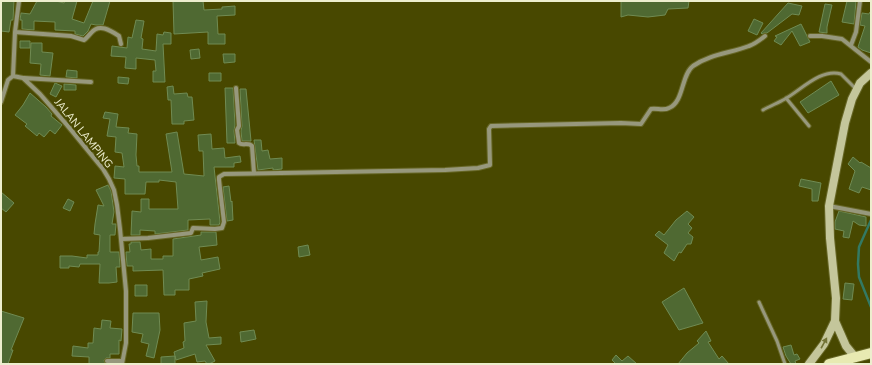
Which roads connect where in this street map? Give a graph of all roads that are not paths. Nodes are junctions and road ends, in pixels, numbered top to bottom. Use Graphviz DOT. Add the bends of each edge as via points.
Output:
graph roads {
  1 [pos="19,1"];
  2 [pos="860,1"];
  3 [pos="15,32"];
  4 [pos="765,36"];
  5 [pos="810,36"];
  6 [pos="121,44"];
  7 [pos="851,45"];
  8 [pos="871,62"];
  9 [pos="871,72"];
  10 [pos="13,76"];
  11 [pos="23,78"];
  12 [pos="91,82"];
  13 [pos="236,88"];
  14 [pos="856,89"];
  15 [pos="786,98"];
  16 [pos="1,102"];
  17 [pos="762,110"];
  18 [pos="809,126"];
  19 [pos="254,173"];
  20 [pos="829,206"];
  21 [pos="871,214"];
  22 [pos="122,239"];
  23 [pos="759,302"];
  24 [pos="835,321"];
  25 [pos="869,353"];
  26 [pos="855,357"];
  27 [pos="107,361"];
  28 [pos="122,362"];
  29 [pos="785,364"];
  30 [pos="809,364"];
  31 [pos="829,364"];
  1 -- 3 [label="street"];
  2 -- 7 [label="street" via="856,32"];
  3 -- 6 [label="street" via="71,36 84,40 93,30 103,28 119,36"];
  3 -- 10 [label="street"];
  4 -- 19 [label="street" via="748,46 723,52 694,65 688,71 674,104 668,109 651,108 641,124 490,126 489,166 445,170"];
  5 -- 7 [label="street" via="838,38"];
  7 -- 8 [label="street"];
  9 -- 14 [label="main road"];
  10 -- 11 [label="street"];
  10 -- 16 [label="street" via="8,80"];
  11 -- 12 [label="street"];
  11 -- 22 [label="street, JALAN LAMPING" via="90,152 109,179 117,206"];
  13 -- 19 [label="street" via="239,143 252,146"];
  14 -- 15 [label="lane" via="840,74 834,72 811,81"];
  14 -- 20 [label="main road" via="845,123"];
  15 -- 17 [label="lane"];
  15 -- 18 [label="lane"];
  19 -- 22 [label="street" via="224,174 219,177 224,222 222,228 192,228 191,233"];
  20 -- 21 [label="street"];
  20 -- 24 [label="main road" via="836,298"];
  22 -- 28 [label="street, JALAN LAMPING" via="127,325"];
  23 -- 29 [label="lane"];
  24 -- 26 [label="main road" via="846,346"];
  30 -- 24 [label="main road, one-way" via="824,344"];
  25 -- 26 [label="main road"];
  26 -- 31 [label="main road"];
  27 -- 28 [label="street"];
}
